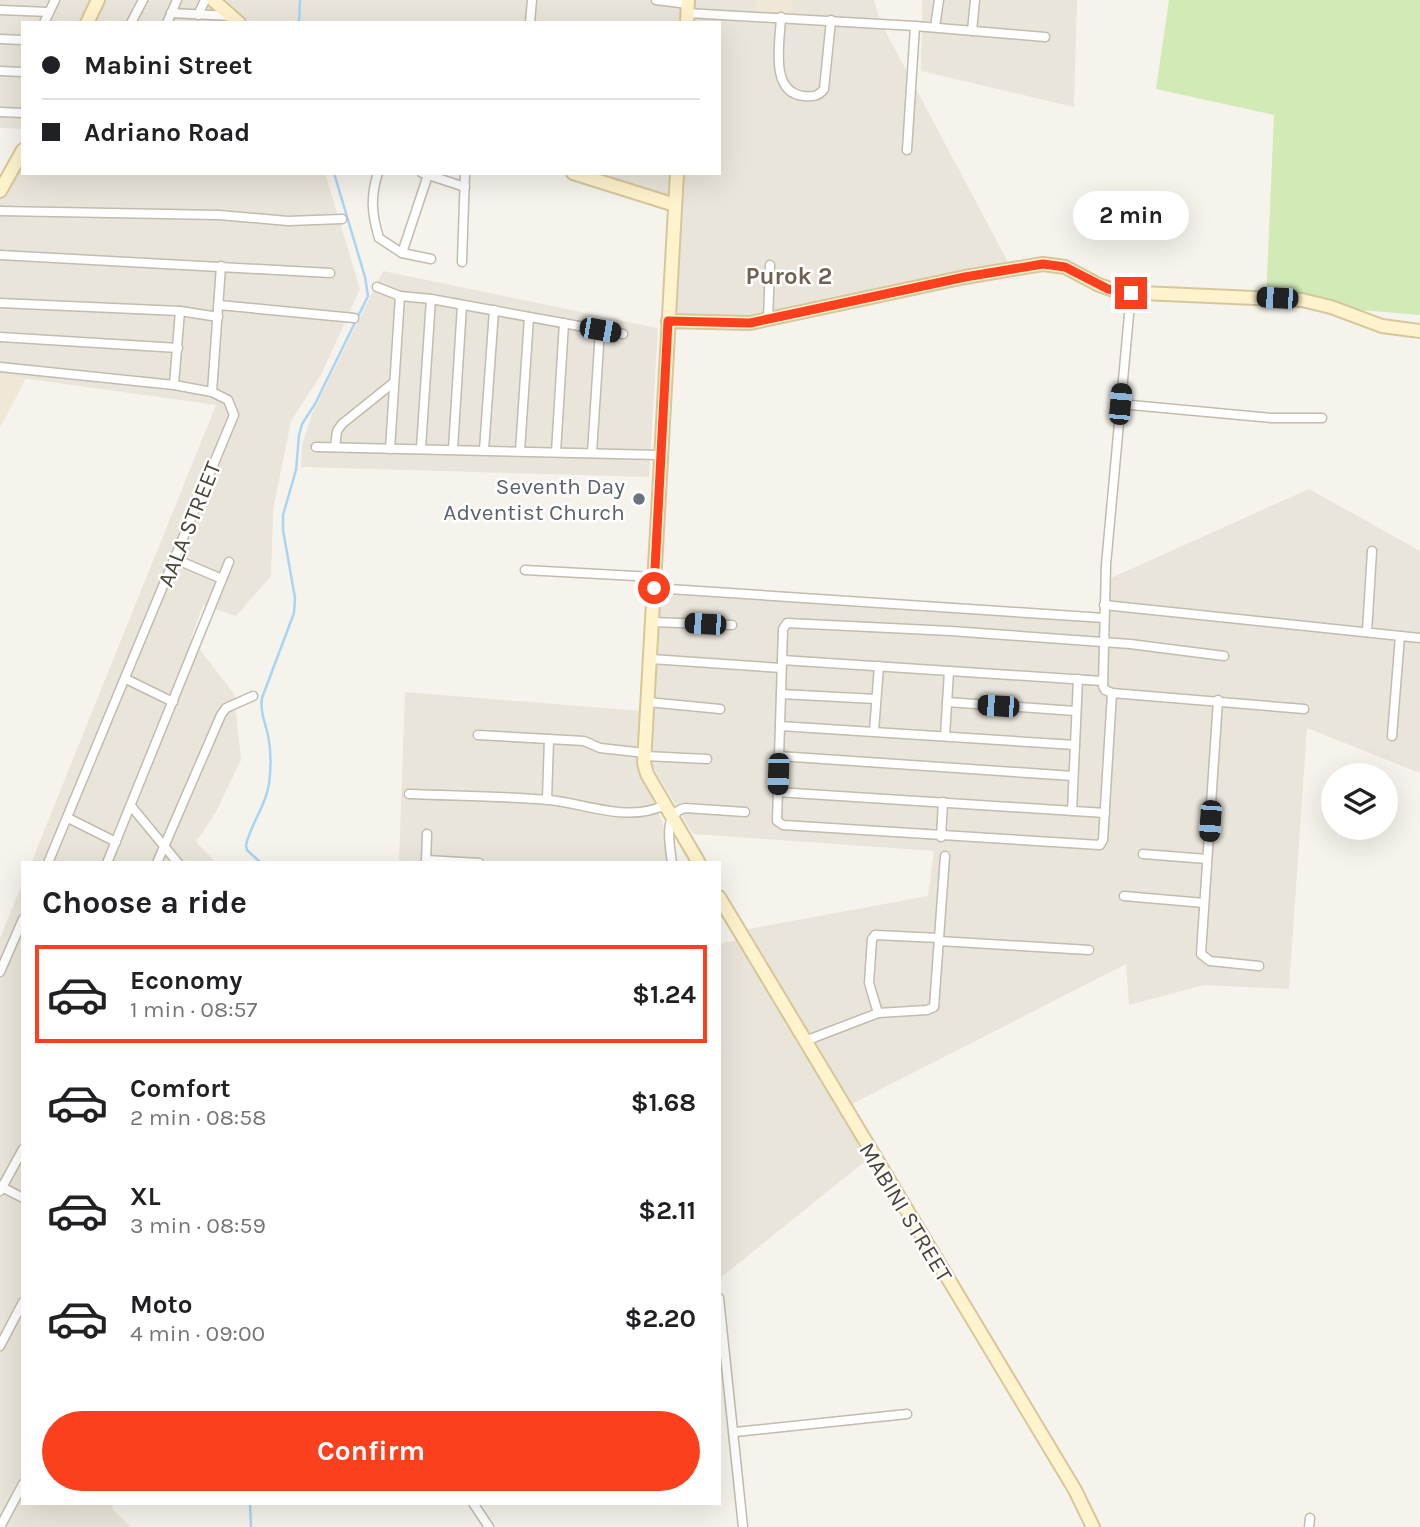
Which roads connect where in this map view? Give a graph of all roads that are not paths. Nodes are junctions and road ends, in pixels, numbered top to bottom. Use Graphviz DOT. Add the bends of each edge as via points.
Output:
graph roads {
  1 [pos="55,0"];
  2 [pos="98,0"];
  3 [pos="143,0"];
  4 [pos="177,0"];
  5 [pos="205,0"];
  6 [pos="213,0"];
  7 [pos="532,0"];
  8 [pos="656,0"];
  9 [pos="939,0"];
  10 [pos="975,0"];
  11 [pos="0,10"];
  12 [pos="687,10"];
  13 [pos="49,12"];
  14 [pos="171,13"];
  15 [pos="198,15"];
  16 [pos="781,18"];
  17 [pos="235,19"];
  18 [pos="831,20"];
  19 [pos="45,21"];
  20 [pos="88,21"];
  21 [pos="132,21"];
  22 [pos="168,21"];
  23 [pos="530,21"];
  24 [pos="915,26"];
  25 [pos="935,27"];
  26 [pos="972,31"];
  27 [pos="1045,37"];
  28 [pos="0,39"];
  29 [pos="21,40"];
  30 [pos="21,70"];
  31 [pos="0,71"];
  32 [pos="0,112"];
  33 [pos="21,113"];
  34 [pos="907,150"];
  35 [pos="21,154"];
  36 [pos="377,175"];
  37 [pos="425,175"];
  38 [pos="428,175"];
  39 [pos="466,175"];
  40 [pos="677,175"];
  41 [pos="589,176"];
  42 [pos="465,187"];
  43 [pos="0,191"];
  44 [pos="675,205"];
  45 [pos="0,211"];
  46 [pos="342,219"];
  47 [pos="402,253"];
  48 [pos="0,255"];
  49 [pos="431,259"];
  50 [pos="463,262"];
  51 [pos="770,265"];
  52 [pos="221,267"];
  53 [pos="330,273"];
  54 [pos="377,287"];
  55 [pos="1131,293"];
  56 [pos="400,296"];
  57 [pos="431,299"];
  58 [pos="0,303"];
  59 [pos="462,305"];
  60 [pos="219,306"];
  61 [pos="494,310"];
  62 [pos="180,311"];
  63 [pos="218,317"];
  64 [pos="354,317"];
  65 [pos="529,317"];
  66 [pos="768,320"];
  67 [pos="668,321"];
  68 [pos="564,323"];
  69 [pos="600,330"];
  70 [pos="1420,331"];
  71 [pos="623,334"];
  72 [pos="0,337"];
  73 [pos="178,348"];
  74 [pos="0,367"];
  75 [pos="393,383"];
  76 [pos="174,385"];
  77 [pos="212,391"];
  78 [pos="1120,404"];
  79 [pos="1322,418"];
  80 [pos="316,447"];
  81 [pos="335,447"];
  82 [pos="421,448"];
  83 [pos="390,449"];
  84 [pos="453,449"];
  85 [pos="484,450"];
  86 [pos="520,451"];
  87 [pos="556,452"];
  88 [pos="592,453"];
  89 [pos="660,455"];
  90 [pos="1372,551"];
  91 [pos="175,559"];
  92 [pos="229,562"];
  93 [pos="525,570"];
  94 [pos="222,579"];
  95 [pos="654,582"];
  96 [pos="1104,605"];
  97 [pos="1104,618"];
  98 [pos="652,622"];
  99 [pos="732,625"];
  100 [pos="1367,632"];
  101 [pos="1400,636"];
  102 [pos="1420,638"];
  103 [pos="1103,642"];
  104 [pos="1224,656"];
  105 [pos="651,659"];
  106 [pos="782,664"];
  107 [pos="879,666"];
  108 [pos="949,671"];
  109 [pos="126,679"];
  110 [pos="1078,679"];
  111 [pos="1102,681"];
  112 [pos="1112,693"];
  113 [pos="781,694"];
  114 [pos="253,696"];
  115 [pos="877,699"];
  116 [pos="1218,700"];
  117 [pos="173,702"];
  118 [pos="648,702"];
  119 [pos="947,702"];
  120 [pos="720,709"];
  121 [pos="1304,709"];
  122 [pos="1075,711"];
  123 [pos="780,726"];
  124 [pos="874,731"];
  125 [pos="478,735"];
  126 [pos="945,736"];
  127 [pos="1392,736"];
  128 [pos="549,739"];
  129 [pos="1075,745"];
  130 [pos="645,755"];
  131 [pos="779,757"];
  132 [pos="707,759"];
  133 [pos="1073,776"];
  134 [pos="777,792"];
  135 [pos="409,794"];
  136 [pos="547,800"];
  137 [pos="943,802"];
  138 [pos="131,806"];
  139 [pos="1072,810"];
  140 [pos="668,811"];
  141 [pos="745,813"];
  142 [pos="1104,813"];
  143 [pos="68,818"];
  144 [pos="427,834"];
  145 [pos="941,837"];
  146 [pos="116,842"];
  147 [pos="164,847"];
  148 [pos="1143,854"];
  149 [pos="945,856"];
  150 [pos="1207,859"];
  151 [pos="49,861"];
  152 [pos="108,861"];
  153 [pos="158,861"];
  154 [pos="176,861"];
  155 [pos="426,861"];
  156 [pos="671,861"];
  157 [pos="698,861"];
  158 [pos="1124,897"];
  159 [pos="721,900"];
  160 [pos="1204,903"];
  161 [pos="21,924"];
  162 [pos="939,940"];
  163 [pos="1088,950"];
  164 [pos="1259,966"];
  165 [pos="0,972"];
  166 [pos="878,1013"];
  167 [pos="805,1041"];
  168 [pos="21,1153"];
  169 [pos="1,1188"];
  170 [pos="21,1197"];
  171 [pos="21,1306"];
  172 [pos="721,1315"];
  173 [pos="0,1346"];
  174 [pos="907,1414"];
  175 [pos="735,1432"];
  176 [pos="21,1488"];
  177 [pos="474,1505"];
  178 [pos="0,1527"];
  179 [pos="489,1527"];
  180 [pos="743,1527"];
  181 [pos="1093,1527"];
  1 -- 13 [label="street"];
  2 -- 20 [label="main road"];
  3 -- 21 [label="street"];
  4 -- 14 [label="street"];
  5 -- 15 [label="street"];
  6 -- 17 [label="main road"];
  7 -- 23 [label="street"];
  8 -- 12 [label="street"];
  9 -- 25 [label="street"];
  10 -- 26 [label="street"];
  11 -- 13 [label="street"];
  12 -- 16 [label="street"];
  13 -- 19 [label="street"];
  14 -- 15 [label="street"];
  14 -- 22 [label="street"];
  15 -- 17 [label="street"];
  16 -- 18 [label="street"];
  16 -- 18 [label="street" via="781,79 789,92 800,96 815,96 824,89"];
  18 -- 24 [label="street"];
  24 -- 25 [label="street"];
  24 -- 34 [label="street"];
  25 -- 26 [label="street"];
  26 -- 27 [label="street"];
  28 -- 29 [label="street"];
  30 -- 31 [label="street"];
  32 -- 33 [label="street"];
  35 -- 43 [label="main road"];
  36 -- 47 [label="street" via="372,215 379,238"];
  37 -- 47 [label="street"];
  38 -- 42 [label="street"];
  39 -- 42 [label="street"];
  40 -- 44 [label="main road"];
  41 -- 44 [label="main road"];
  42 -- 50 [label="street"];
  44 -- 67 [label="main road"];
  45 -- 46 [label="street"];
  47 -- 49 [label="street"];
  48 -- 52 [label="street"];
  51 -- 66 [label="street"];
  52 -- 53 [label="street"];
  52 -- 60 [label="street"];
  54 -- 56 [label="street"];
  55 -- 66 [label="main road" via="1108,289 1065,267 1043,264"];
  55 -- 70 [label="main road" via="1302,300 1382,326"];
  55 -- 78 [label="street"];
  56 -- 57 [label="street"];
  56 -- 75 [label="street"];
  57 -- 59 [label="street"];
  57 -- 82 [label="street"];
  58 -- 62 [label="street"];
  59 -- 61 [label="street"];
  59 -- 84 [label="street"];
  60 -- 63 [label="street"];
  60 -- 64 [label="street"];
  61 -- 65 [label="street"];
  61 -- 85 [label="street"];
  62 -- 63 [label="street"];
  62 -- 73 [label="street"];
  63 -- 77 [label="street"];
  65 -- 68 [label="street"];
  65 -- 86 [label="street"];
  66 -- 67 [label="main road" via="736,324"];
  67 -- 89 [label="main road"];
  68 -- 69 [label="street"];
  68 -- 87 [label="street"];
  69 -- 71 [label="street"];
  69 -- 88 [label="street"];
  72 -- 73 [label="street"];
  73 -- 76 [label="street"];
  74 -- 76 [label="street"];
  75 -- 81 [label="street" via="342,424"];
  75 -- 83 [label="street"];
  76 -- 77 [label="street"];
  77 -- 91 [label="street, AALA STREET" via="228,400 234,415"];
  78 -- 79 [label="street"];
  78 -- 96 [label="street"];
  80 -- 81 [label="street"];
  81 -- 83 [label="street"];
  82 -- 83 [label="street"];
  82 -- 84 [label="street"];
  84 -- 85 [label="street"];
  85 -- 86 [label="street"];
  86 -- 87 [label="street"];
  87 -- 88 [label="street"];
  88 -- 89 [label="street"];
  89 -- 95 [label="main road"];
  90 -- 100 [label="street"];
  91 -- 94 [label="street"];
  91 -- 109 [label="street, AALA STREET"];
  92 -- 94 [label="street"];
  93 -- 95 [label="street"];
  94 -- 117 [label="street"];
  95 -- 97 [label="street"];
  95 -- 98 [label="main road"];
  96 -- 97 [label="street"];
  96 -- 100 [label="street"];
  97 -- 103 [label="street"];
  98 -- 99 [label="street"];
  98 -- 105 [label="main road"];
  100 -- 101 [label="street"];
  101 -- 102 [label="street"];
  101 -- 127 [label="street"];
  103 -- 104 [label="street"];
  103 -- 106 [label="street" via="789,622 783,629"];
  103 -- 111 [label="street"];
  105 -- 106 [label="street"];
  105 -- 118 [label="main road"];
  106 -- 107 [label="street"];
  106 -- 113 [label="street"];
  107 -- 108 [label="street"];
  107 -- 115 [label="street"];
  108 -- 110 [label="street"];
  108 -- 119 [label="street"];
  109 -- 117 [label="street"];
  109 -- 143 [label="street, AALA STREET"];
  110 -- 111 [label="street"];
  110 -- 122 [label="street"];
  111 -- 112 [label="street" via="1104,690"];
  112 -- 116 [label="street"];
  112 -- 142 [label="street"];
  113 -- 115 [label="street"];
  113 -- 123 [label="street"];
  114 -- 147 [label="street" via="221,715"];
  115 -- 124 [label="street"];
  116 -- 121 [label="street"];
  116 -- 150 [label="street"];
  117 -- 138 [label="street"];
  118 -- 120 [label="street"];
  118 -- 130 [label="main road"];
  119 -- 122 [label="street"];
  119 -- 126 [label="street"];
  122 -- 129 [label="street"];
  123 -- 124 [label="street"];
  123 -- 131 [label="street"];
  124 -- 126 [label="street"];
  125 -- 128 [label="street"];
  126 -- 129 [label="street"];
  128 -- 130 [label="street" via="584,741"];
  128 -- 136 [label="street"];
  129 -- 133 [label="street"];
  130 -- 132 [label="street"];
  130 -- 140 [label="main road" via="647,774"];
  131 -- 133 [label="street"];
  131 -- 134 [label="street"];
  133 -- 139 [label="street"];
  134 -- 137 [label="street"];
  134 -- 145 [label="street" via="781,825"];
  135 -- 136 [label="street"];
  136 -- 140 [label="street" via="620,813"];
  137 -- 139 [label="street"];
  137 -- 145 [label="street"];
  138 -- 146 [label="street"];
  138 -- 147 [label="street"];
  139 -- 142 [label="street"];
  140 -- 141 [label="street"];
  140 -- 156 [label="street"];
  140 -- 157 [label="main road"];
  142 -- 145 [label="street" via="1100,845"];
  143 -- 146 [label="street"];
  143 -- 151 [label="street, AALA STREET"];
  144 -- 155 [label="street"];
  146 -- 152 [label="street"];
  147 -- 153 [label="street"];
  147 -- 154 [label="street"];
  148 -- 150 [label="street"];
  149 -- 162 [label="street"];
  150 -- 160 [label="street"];
  158 -- 160 [label="street"];
  159 -- 167 [label="main road, MABINI STREET"];
  160 -- 164 [label="street" via="1203,958"];
  161 -- 165 [label="street"];
  162 -- 163 [label="street"];
  162 -- 166 [label="street" via="934,1007"];
  162 -- 166 [label="street" via="875,935 869,983"];
  166 -- 167 [label="street"];
  167 -- 181 [label="main road, MABINI STREET"];
  168 -- 169 [label="street"];
  169 -- 170 [label="street"];
  171 -- 173 [label="street"];
  172 -- 175 [label="street"];
  174 -- 175 [label="street"];
  175 -- 180 [label="street"];
  176 -- 178 [label="street"];
  177 -- 179 [label="street"];
}
